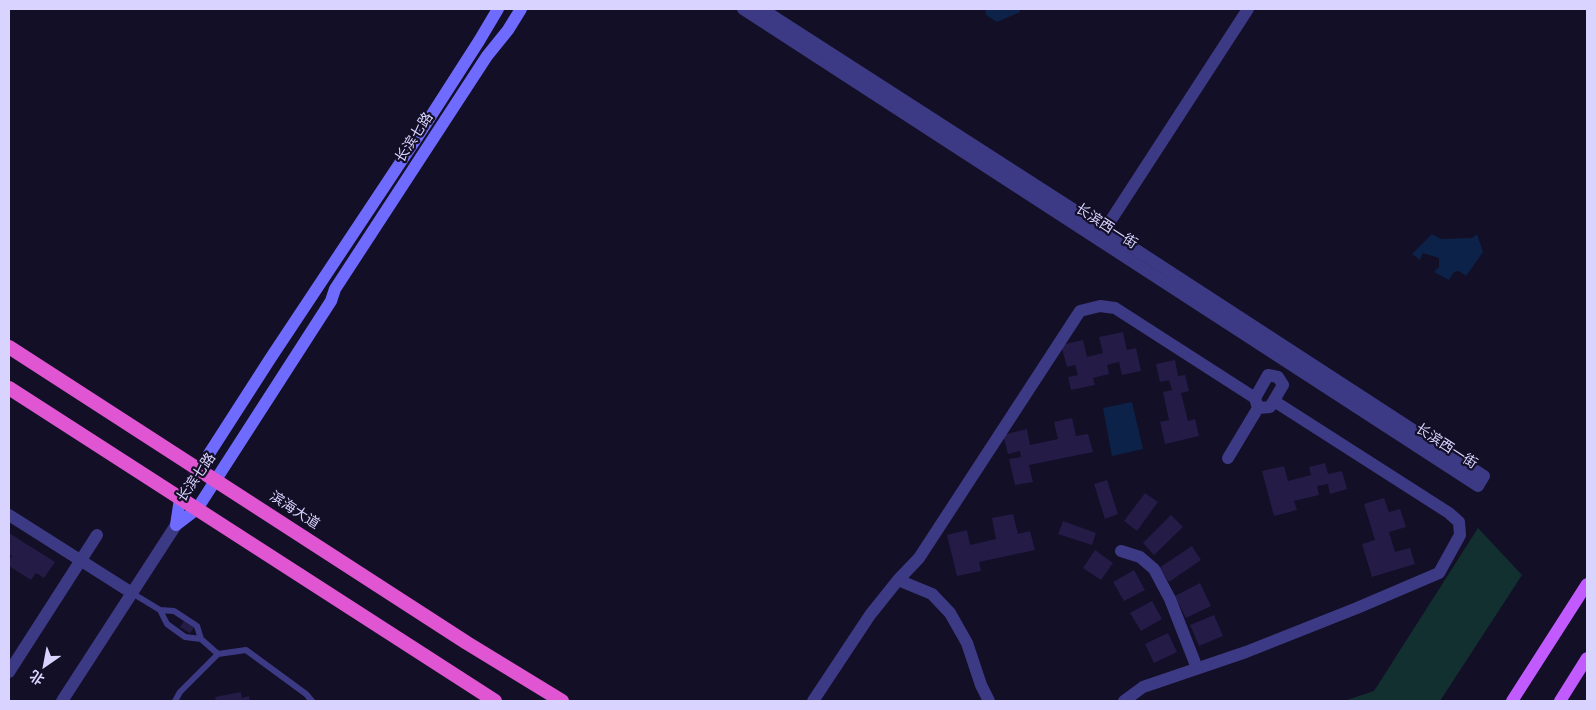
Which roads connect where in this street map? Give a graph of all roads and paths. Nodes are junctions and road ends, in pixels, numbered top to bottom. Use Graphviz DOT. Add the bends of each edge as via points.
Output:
graph roads {
  1 [pos="498,9"];
  2 [pos="522,9"];
  3 [pos="742,9"];
  4 [pos="762,9"];
  5 [pos="1248,9"];
  6 [pos="1102,235"];
  7 [pos="9,347"];
  8 [pos="1287,362"];
  9 [pos="1278,377"];
  10 [pos="9,388"];
  11 [pos="1274,401"];
  12 [pos="1257,403"];
  13 [pos="1228,458"];
  14 [pos="199,469"];
  15 [pos="216,480"];
  16 [pos="180,499"];
  17 [pos="197,509"];
  18 [pos="9,515"];
  19 [pos="176,525"];
  20 [pos="97,535"];
  21 [pos="1121,550"];
  22 [pos="80,560"];
  23 [pos="898,580"];
  24 [pos="1587,584"];
  25 [pos="132,593"];
  26 [pos="160,610"];
  27 [pos="201,639"];
  28 [pos="218,654"];
  29 [pos="1587,658"];
  30 [pos="1197,668"];
  31 [pos="9,672"];
  32 [pos="62,701"];
  33 [pos="175,701"];
  34 [pos="312,701"];
  35 [pos="495,701"];
  36 [pos="562,701"];
  37 [pos="813,701"];
  38 [pos="989,701"];
  39 [pos="1124,701"];
  40 [pos="1512,701"];
  41 [pos="1560,701"];
  1 -- 14 [label="main road, 长滨七路" via="420,134"];
  2 -- 15 [label="main road, 长滨七路" via="487,56 335,289"];
  3 -- 6 [label="street, 长滨西一街"];
  4 -- 6 [label="street, 长滨西一街"];
  5 -- 6 [label="street"];
  6 -- 8 [label="street, 长滨西一街"];
  6 -- 8 [label="street, 长滨西一街" via="1484,476 1478,486"];
  7 -- 14 [label="highway, 滨海大道"];
  8 -- 9 [label="street"];
  9 -- 11 [label="street" via="1283,385"];
  9 -- 12 [label="street" via="1268,375"];
  10 -- 16 [label="highway"];
  11 -- 12 [label="street" via="1270,407"];
  11 -- 30 [label="street" via="1449,512 1459,522 1460,535 1439,573 1339,616"];
  12 -- 13 [label="street"];
  12 -- 23 [label="street" via="1115,308 1100,306 1080,312 919,558"];
  14 -- 15 [label="highway, 滨海大道"];
  14 -- 16 [label="main road, 长滨七路"];
  15 -- 17 [label="main road, 长滨七路"];
  15 -- 36 [label="highway, 滨海大道"];
  16 -- 17 [label="highway"];
  16 -- 19 [label="main road, 长滨七路"];
  17 -- 19 [label="main road, 长滨七路"];
  17 -- 35 [label="highway"];
  18 -- 22 [label="street"];
  19 -- 25 [label="street"];
  20 -- 22 [label="street"];
  21 -- 30 [label="street" via="1140,557 1154,569 1170,599"];
  22 -- 25 [label="street"];
  22 -- 31 [label="street"];
  23 -- 37 [label="street" via="870,615"];
  23 -- 38 [label="street" via="932,594 950,613 967,643"];
  24 -- 40 [label="main road"];
  25 -- 26 [label="lane"];
  25 -- 32 [label="street"];
  26 -- 27 [label="lane" via="167,624 185,637"];
  26 -- 27 [label="lane" via="174,611 197,626"];
  27 -- 28 [label="lane"];
  28 -- 33 [label="lane"];
  28 -- 34 [label="lane" via="246,650"];
  29 -- 41 [label="main road"];
  30 -- 39 [label="street" via="1143,687"];
}
